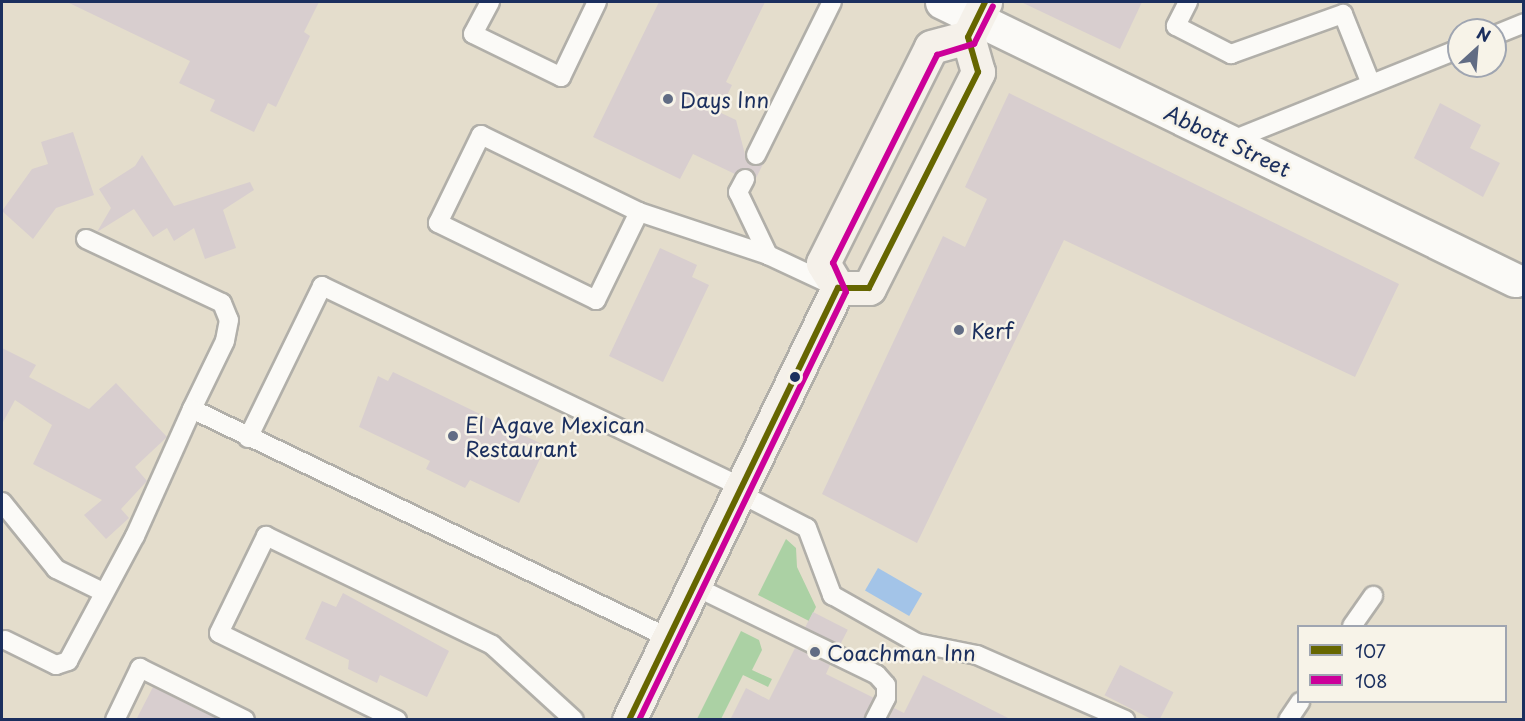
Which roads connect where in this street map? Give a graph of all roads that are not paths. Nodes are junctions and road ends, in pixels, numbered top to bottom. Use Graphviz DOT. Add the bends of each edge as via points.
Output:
graph roads {
  1 [pos="489,2"];
  2 [pos="597,2"];
  3 [pos="832,2"];
  4 [pos="942,2"];
  5 [pos="1188,2"];
  6 [pos="976,19"];
  7 [pos="1524,23"];
  8 [pos="1507,29"];
  9 [pos="1447,54"];
  10 [pos="1371,84"];
  11 [pos="1230,141"];
  12 [pos="756,155"];
  13 [pos="745,179"];
  14 [pos="639,212"];
  15 [pos="86,239"];
  16 [pos="768,255"];
  17 [pos="1515,279"];
  18 [pos="838,288"];
  19 [pos="192,409"];
  20 [pos="248,438"];
  21 [pos="741,490"];
  22 [pos="2,502"];
  23 [pos="694,586"];
  24 [pos="101,591"];
  25 [pos="1373,596"];
  26 [pos="1353,625"];
  27 [pos="669,638"];
  28 [pos="5,640"];
  29 [pos="1299,703"];
  30 [pos="564,718"];
  31 [pos="115,720"];
  32 [pos="245,720"];
  33 [pos="397,720"];
  34 [pos="629,720"];
  35 [pos="875,720"];
  36 [pos="1125,720"];
  37 [pos="1288,720"];
  1 -- 2 [label="lane" via="473,34 561,76"];
  3 -- 12 [label="lane"];
  4 -- 6 [label="street, Abbott Street"];
  5 -- 10 [label="lane" via="1176,26 1231,54 1342,14"];
  6 -- 11 [label="street, Abbott Street"];
  6 -- 18 [label="main road" via="931,47 823,262"];
  6 -- 18 [label="main road" via="978,72 869,288"];
  7 -- 8 [label="lane"];
  9 -- 10 [label="lane"];
  10 -- 11 [label="lane"];
  11 -- 17 [label="street, Abbott Street"];
  13 -- 16 [label="lane" via="738,192"];
  14 -- 14 [label="lane" via="481,135 438,223 596,300"];
  14 -- 16 [label="lane"];
  15 -- 19 [label="lane" via="222,303 229,320 225,341"];
  16 -- 18 [label="lane"];
  18 -- 21 [label="main road"];
  19 -- 20 [label="lane"];
  19 -- 24 [label="lane" via="135,536"];
  20 -- 21 [label="lane" via="322,286"];
  20 -- 27 [label="lane"];
  21 -- 23 [label="main road"];
  21 -- 36 [label="lane" via="807,528 832,595 917,643 977,655"];
  22 -- 24 [label="lane" via="56,569"];
  23 -- 27 [label="main road"];
  23 -- 35 [label="lane" via="878,675 886,685 886,698"];
  24 -- 28 [label="lane" via="68,661 57,665"];
  25 -- 26 [label="lane"];
  27 -- 34 [label="main road"];
  29 -- 37 [label="lane"];
  30 -- 33 [label="lane" via="492,645 266,536 219,633"];
  31 -- 32 [label="lane" via="140,668"];
}
